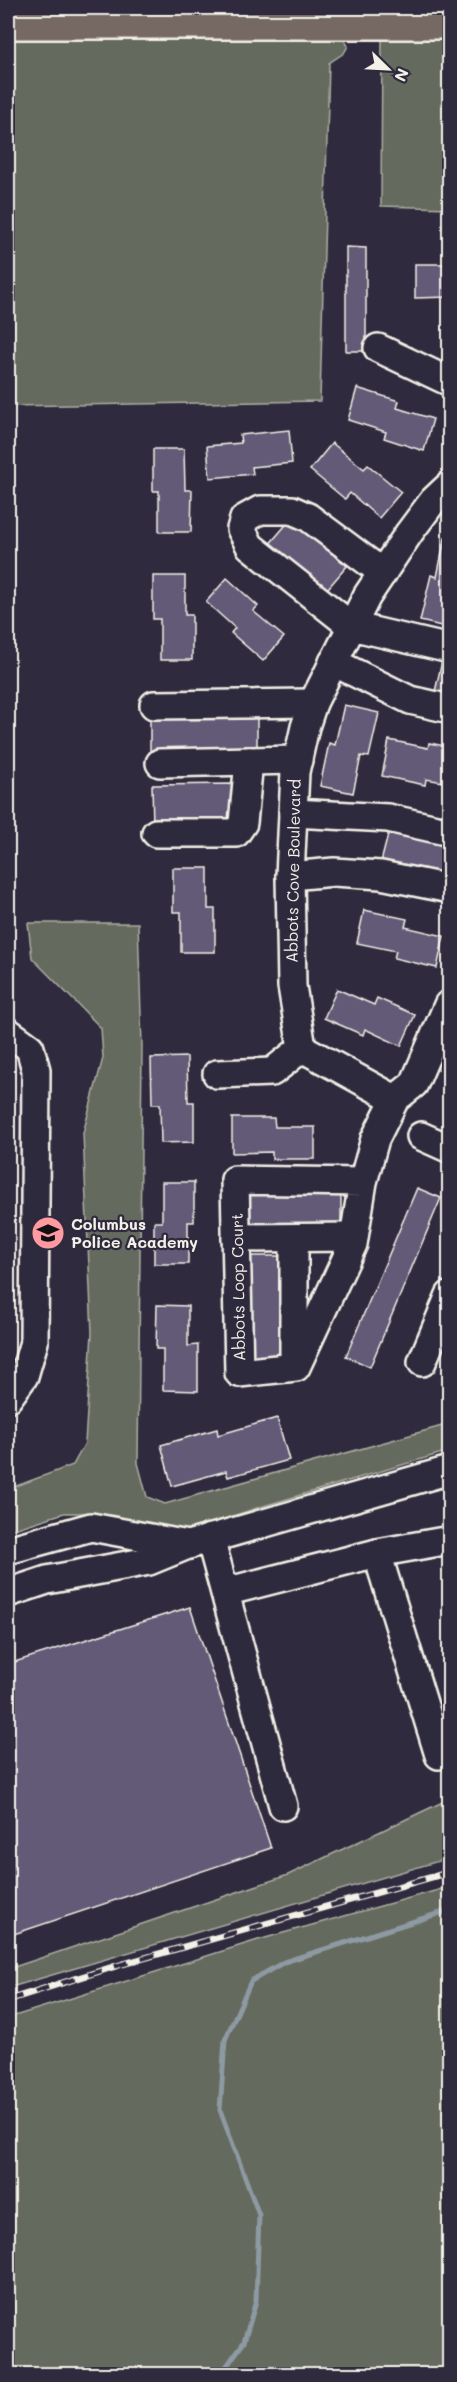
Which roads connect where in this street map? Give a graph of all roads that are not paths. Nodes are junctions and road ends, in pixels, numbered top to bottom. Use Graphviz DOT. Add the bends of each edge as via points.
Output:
graph roads {
  1 [pos="8,22"];
  2 [pos="450,22"];
  3 [pos="378,348"];
  4 [pos="450,382"];
  5 [pos="450,486"];
  6 [pos="383,573"];
  7 [pos="351,626"];
  8 [pos="450,649"];
  9 [pos="333,662"];
  10 [pos="313,703"];
  11 [pos="154,705"];
  12 [pos="450,709"];
  13 [pos="298,759"];
  14 [pos="249,761"];
  15 [pos="160,763"];
  16 [pos="293,813"];
  17 [pos="156,832"];
  18 [pos="450,832"];
  19 [pos="290,876"];
  20 [pos="450,890"];
  21 [pos="448,1005"];
  22 [pos="8,1032"];
  23 [pos="302,1048"];
  24 [pos="217,1074"];
  25 [pos="395,1099"];
  26 [pos="421,1136"];
  27 [pos="450,1149"];
  28 [pos="363,1182"];
  29 [pos="354,1237"];
  30 [pos="294,1238"];
  31 [pos="236,1239"];
  32 [pos="450,1295"];
  33 [pos="422,1362"];
  34 [pos="294,1368"];
  35 [pos="8,1398"];
  36 [pos="450,1470"];
  37 [pos="450,1540"];
  38 [pos="199,1542"];
  39 [pos="8,1550"];
  40 [pos="377,1553"];
  41 [pos="225,1592"];
  42 [pos="8,1593"];
  43 [pos="439,1755"];
  44 [pos="283,1806"];
  1 -- 2 [label="main road"];
  3 -- 4 [label="street"];
  5 -- 6 [label="street, Abbots Cove Boulevard" via="409,532"];
  6 -- 7 [label="street, Abbots Cove Boulevard"];
  6 -- 7 [label="street" via="292,510 260,510 244,519 241,529 250,546"];
  7 -- 8 [label="street"];
  7 -- 9 [label="street, Abbots Cove Boulevard"];
  9 -- 10 [label="street, Abbots Cove Boulevard"];
  9 -- 12 [label="street" via="411,700"];
  10 -- 11 [label="street"];
  10 -- 13 [label="street, Abbots Cove Boulevard"];
  13 -- 14 [label="street"];
  13 -- 16 [label="street, Abbots Cove Boulevard"];
  14 -- 15 [label="street"];
  14 -- 17 [label="street" via="243,823 236,833"];
  16 -- 18 [label="street" via="388,818"];
  16 -- 19 [label="street, Abbots Cove Boulevard"];
  19 -- 20 [label="street" via="334,872 381,875"];
  19 -- 23 [label="street, Abbots Cove Boulevard" via="292,986"];
  21 -- 25 [label="street" via="414,1084"];
  22 -- 35 [label="street" via="30,1048 36,1070 34,1342 24,1376"];
  23 -- 24 [label="street" via="272,1072"];
  23 -- 25 [label="street"];
  25 -- 28 [label="street" via="375,1139"];
  26 -- 27 [label="street"];
  28 -- 29 [label="street"];
  28 -- 31 [label="street, Abbots Loop Court" via="236,1180"];
  29 -- 30 [label="street"];
  29 -- 34 [label="street"];
  30 -- 31 [label="street"];
  30 -- 34 [label="street"];
  31 -- 34 [label="street, Abbots Loop Court" via="239,1373"];
  32 -- 33 [label="street"];
  36 -- 38 [label="street"];
  37 -- 40 [label="street"];
  38 -- 39 [label="street" via="91,1527"];
  38 -- 41 [label="street"];
  38 -- 42 [label="street" via="149,1561 47,1580"];
  40 -- 41 [label="street"];
  40 -- 43 [label="street"];
  41 -- 44 [label="street"];
}
